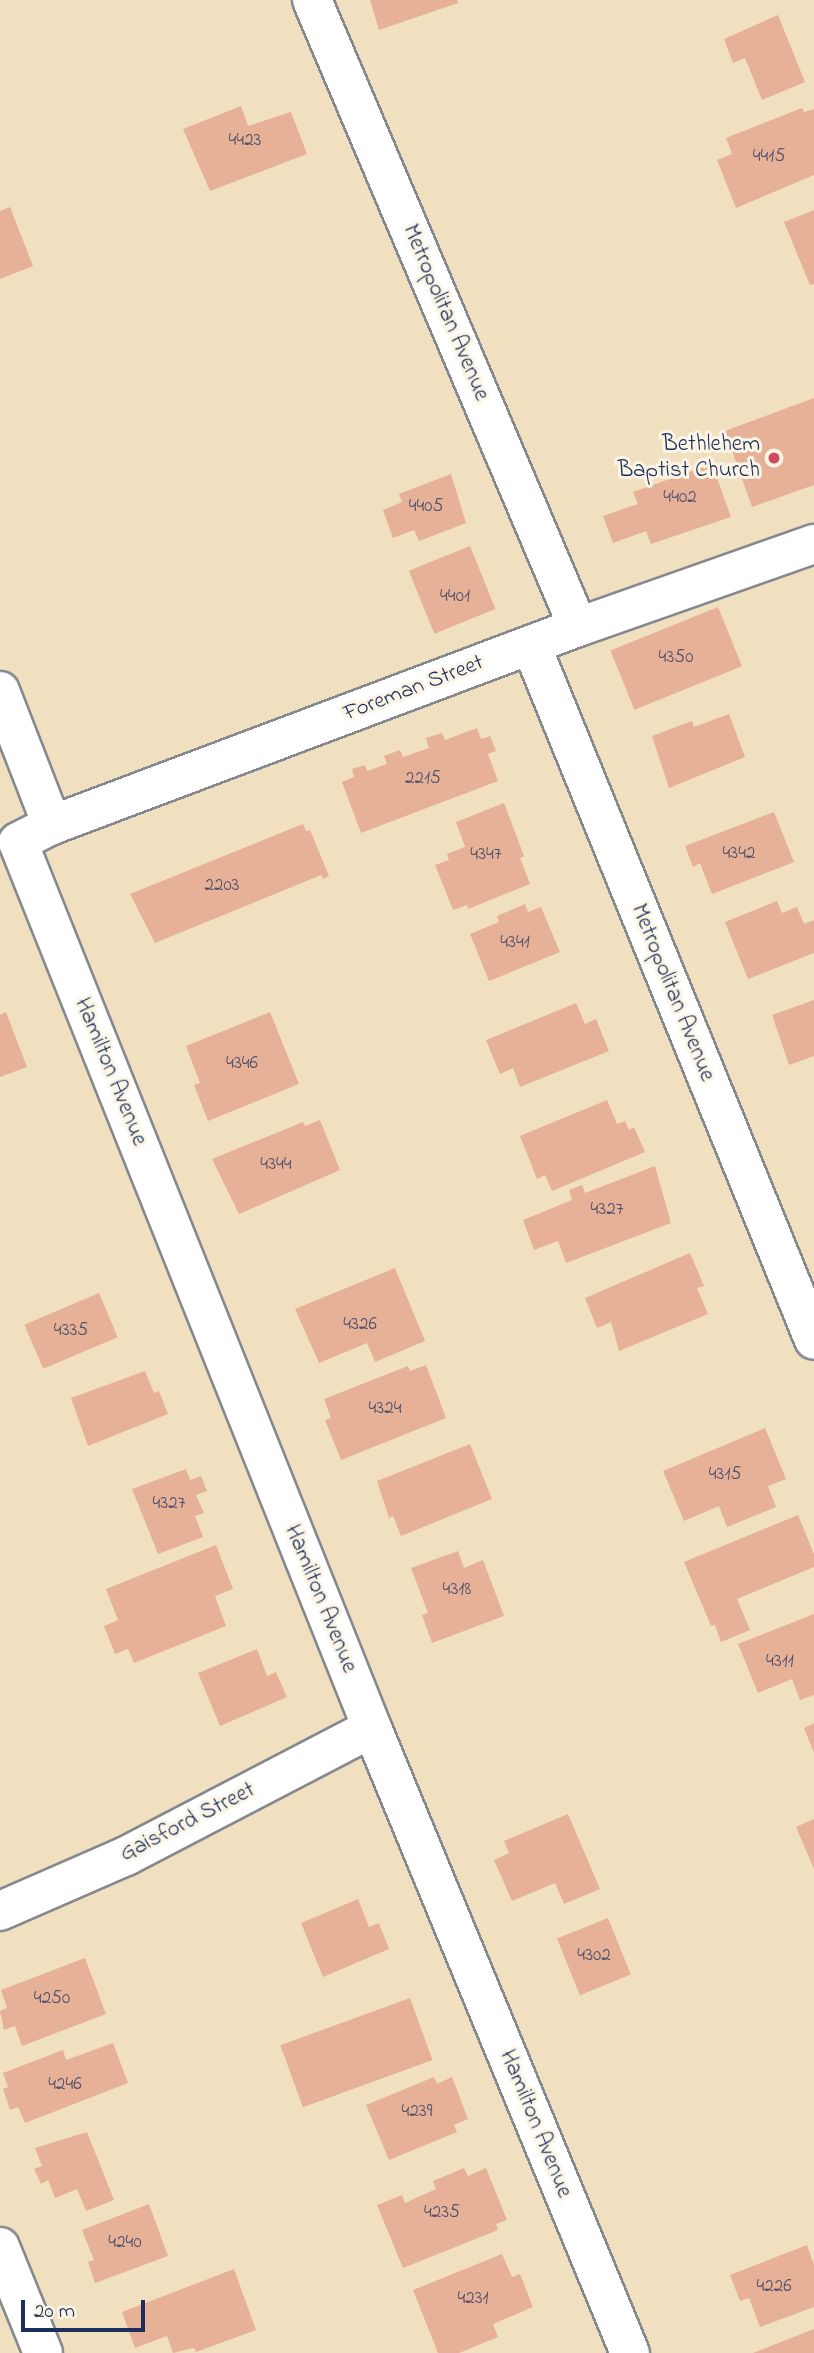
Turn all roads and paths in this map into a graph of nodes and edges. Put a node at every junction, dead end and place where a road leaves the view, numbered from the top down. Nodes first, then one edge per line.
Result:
1 (312, 0) edge
2 (814, 544) edge
3 (578, 626) junction
4 (531, 645) junction
5 (0, 691) edge
6 (52, 825) junction
7 (18, 842) joint
8 (814, 1340) edge
9 (372, 1728) junction
10 (0, 1911) edge
11 (0, 2247) edge
12 (43, 2353) edge
13 (630, 2353) edge

1 - 3 street, Metropolitan Avenue
2 - 3 street, Foreman Street
3 - 4 street, Foreman Street
4 - 6 street, Foreman Street
4 - 8 street, Metropolitan Avenue
5 - 6 street
6 - 7 street, Foreman Street
7 - 9 street, Hamilton Avenue
9 - 10 street, Gaisford Street
9 - 13 street, Hamilton Avenue
11 - 12 street

